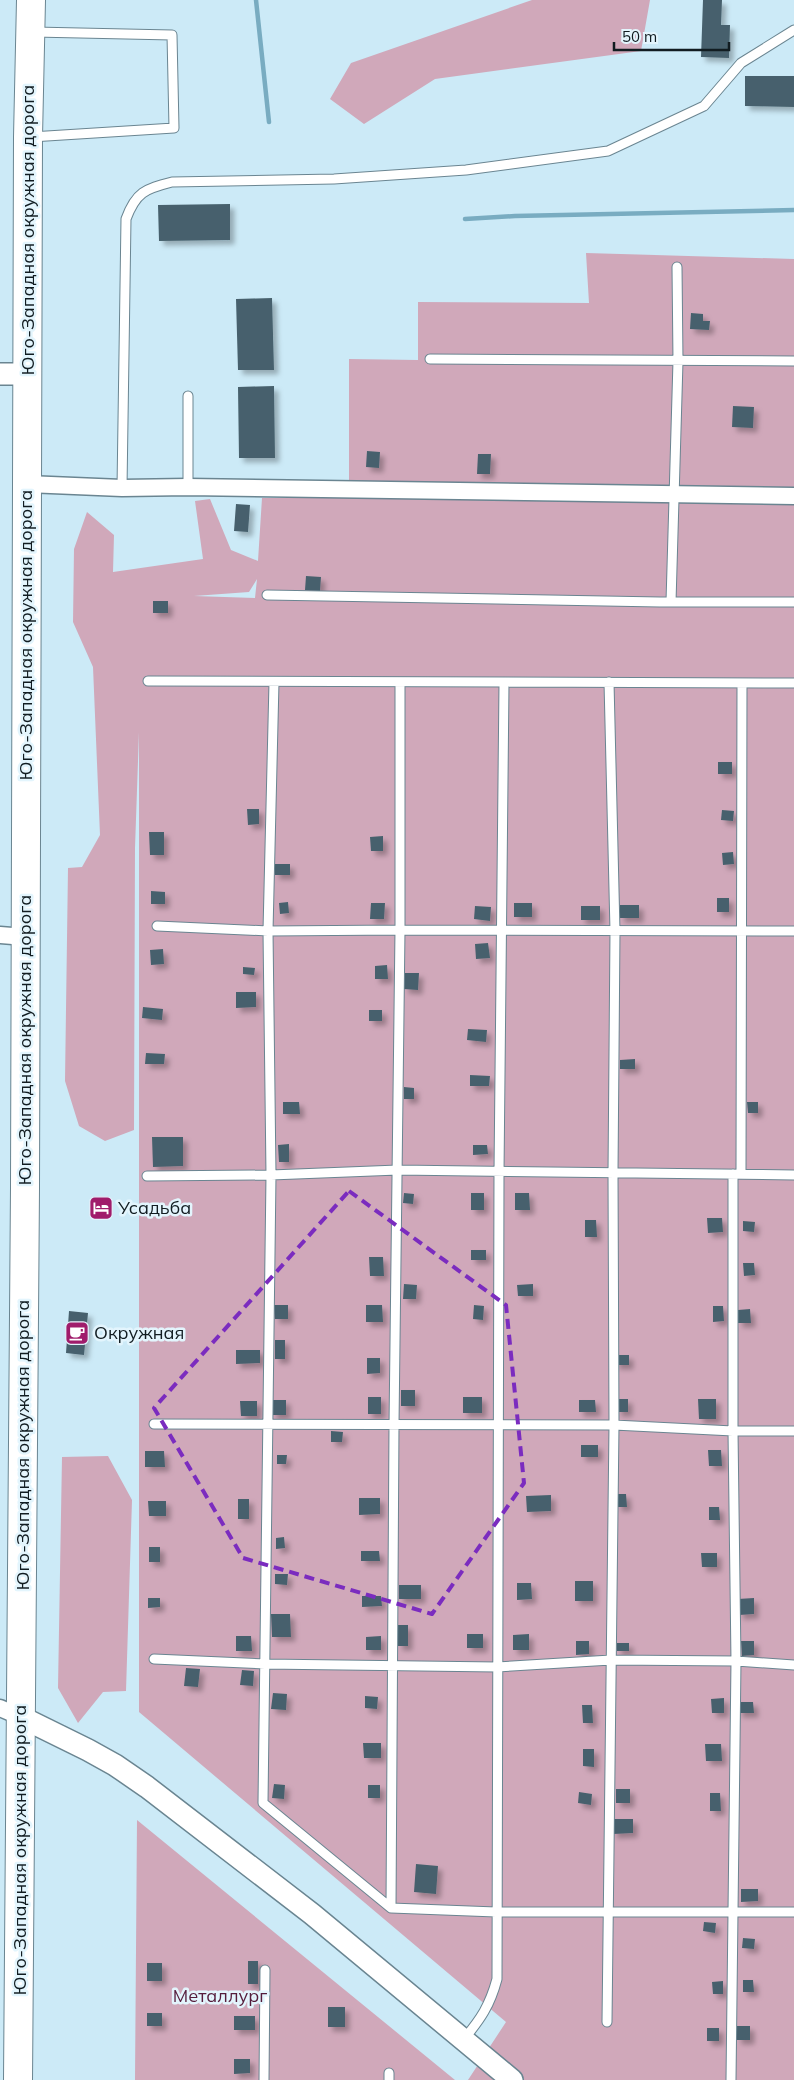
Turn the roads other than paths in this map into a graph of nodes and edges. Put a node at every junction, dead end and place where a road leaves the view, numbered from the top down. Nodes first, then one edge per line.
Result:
1 (31, 0) edge
2 (794, 30) edge
3 (30, 32) junction
4 (28, 138) junction
5 (677, 267) dead end
6 (430, 359) dead end
7 (678, 361) junction
8 (794, 361) edge
9 (0, 374) edge
10 (27, 374) junction
11 (188, 396) dead end
12 (27, 484) junction
13 (188, 487) junction
14 (122, 488) junction
15 (673, 494) junction
16 (794, 496) edge
17 (267, 595) dead end
18 (670, 602) junction
19 (794, 602) edge
20 (148, 681) dead end
21 (274, 682) junction
22 (400, 682) junction
23 (609, 682) junction
24 (742, 682) junction
25 (504, 683) junction
26 (794, 683) edge
27 (157, 926) dead end
28 (268, 930) junction
29 (400, 930) junction
30 (615, 931) junction
31 (742, 931) junction
32 (794, 931) edge
33 (501, 932) junction
34 (12, 936) edge
35 (398, 1170) junction
36 (499, 1172) junction
37 (613, 1173) junction
38 (737, 1174) junction
39 (271, 1175) junction
40 (794, 1175) edge
41 (147, 1176) dead end
42 (154, 1424) dead end
43 (269, 1424) junction
44 (394, 1425) junction
45 (614, 1425) junction
46 (498, 1426) junction
47 (733, 1431) junction
48 (794, 1432) edge
49 (154, 1659) dead end
50 (611, 1660) junction
51 (736, 1661) junction
52 (265, 1664) junction
53 (393, 1665) junction
54 (794, 1665) edge
55 (497, 1667) junction
56 (10, 1713) edge
57 (391, 1908) junction
58 (496, 1912) junction
59 (733, 1912) junction
60 (794, 1912) edge
61 (608, 1913) junction
62 (265, 1970) dead end
63 (607, 2022) dead end
64 (463, 2040) junction
65 (508, 2079) edge
66 (18, 2080) edge
67 (264, 2080) edge
68 (731, 2080) edge

1 - 3 highway, Юго-Западная окружная дорога
2 - 14 lane
3 - 4 highway, Юго-Западная окружная дорога
3 - 4 lane
4 - 10 highway, Юго-Западная окружная дорога
5 - 7 lane
6 - 7 lane
7 - 8 lane
7 - 15 lane
9 - 10 street
10 - 12 highway, Юго-Западная окружная дорога
11 - 13 lane
12 - 14 street
12 - 34 highway, Юго-Западная окружная дорога
13 - 14 street
13 - 15 street
15 - 16 street
15 - 18 lane
17 - 18 lane
18 - 19 lane
20 - 21 lane
21 - 22 lane
21 - 28 lane
22 - 25 lane
22 - 29 lane
23 - 24 lane
23 - 25 lane
23 - 30 lane
24 - 26 lane
24 - 31 lane
25 - 33 lane
27 - 28 lane
28 - 29 lane
28 - 39 lane
29 - 33 lane
29 - 35 lane
30 - 31 lane
30 - 33 lane
30 - 37 lane
31 - 32 lane
31 - 38 lane
33 - 36 lane
34 - 56 highway, Юго-Западная окружная дорога
35 - 36 lane
35 - 39 lane
35 - 44 lane
36 - 37 lane
36 - 46 lane
37 - 38 lane
37 - 45 lane
38 - 40 lane
38 - 47 lane
39 - 41 lane
39 - 43 lane
42 - 43 lane
43 - 44 lane
43 - 52 lane
44 - 46 lane
44 - 53 lane
45 - 46 lane
45 - 47 lane
45 - 50 lane
46 - 55 lane
47 - 48 lane
47 - 51 lane
49 - 52 lane
50 - 51 lane
50 - 55 lane
50 - 61 lane
51 - 54 lane
51 - 59 lane
52 - 53 lane
52 - 57 lane
53 - 55 lane
53 - 57 lane
55 - 58 lane
56 - 64 street
56 - 66 highway, Юго-Западная окружная дорога
57 - 58 lane
58 - 61 lane
58 - 64 lane
59 - 60 lane
59 - 61 lane
59 - 68 lane
61 - 63 lane
62 - 67 lane
64 - 65 street

